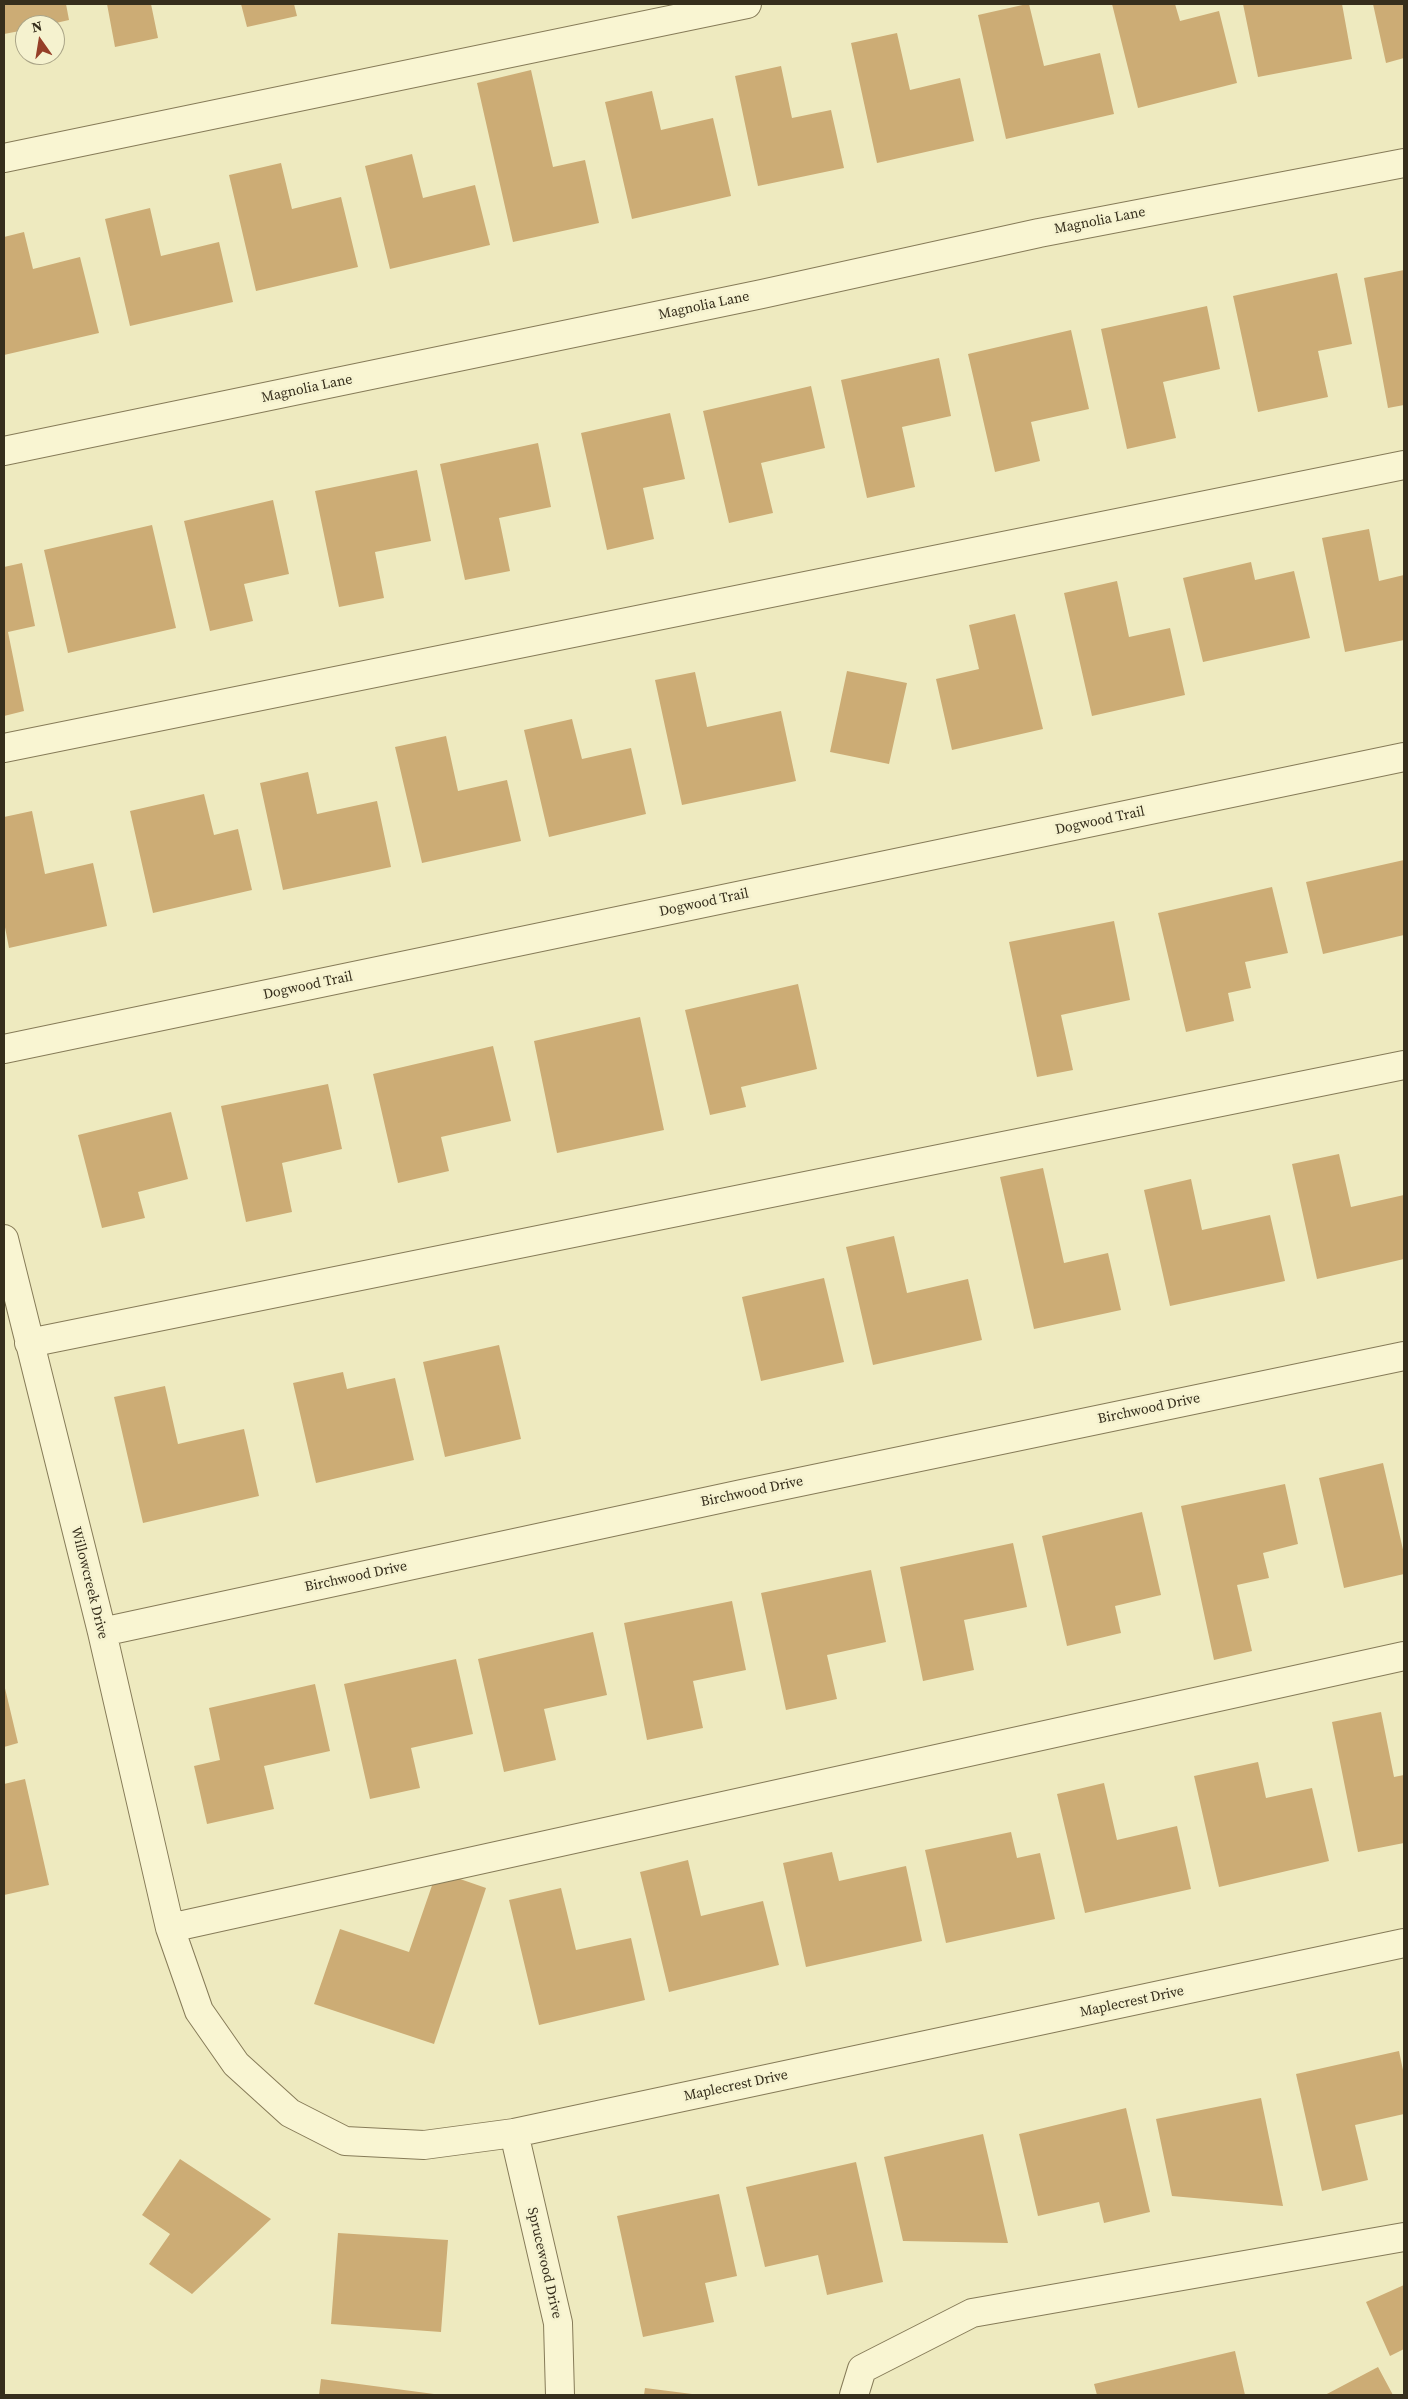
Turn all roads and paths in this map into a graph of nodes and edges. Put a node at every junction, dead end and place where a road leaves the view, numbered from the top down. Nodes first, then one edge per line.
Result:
1 (747, 4) edge
2 (4, 158) edge
3 (1404, 163) edge
4 (4, 451) edge
5 (1404, 464) edge
6 (4, 748) edge
7 (1404, 758) edge
8 (4, 1049) edge
9 (1404, 1065) edge
10 (4, 1239) edge
11 (30, 1343) junction
12 (1404, 1356) edge
13 (102, 1632) junction
14 (1404, 1656) edge
15 (170, 1928) junction
16 (1404, 1943) edge
17 (514, 2134) junction
18 (1404, 2237) edge
19 (560, 2395) edge
20 (854, 2395) edge

1 - 2 street
3 - 4 street, Magnolia Lane
5 - 6 street
7 - 8 street, Dogwood Trail
9 - 11 street
10 - 11 street, Willowcreek Drive
11 - 13 street, Willowcreek Drive
12 - 13 street, Birchwood Drive
13 - 15 street, Willowcreek Drive
14 - 15 street
15 - 17 street, Maplecrest Drive
16 - 17 street, Maplecrest Drive
17 - 19 street, Sprucewood Drive
18 - 20 street

